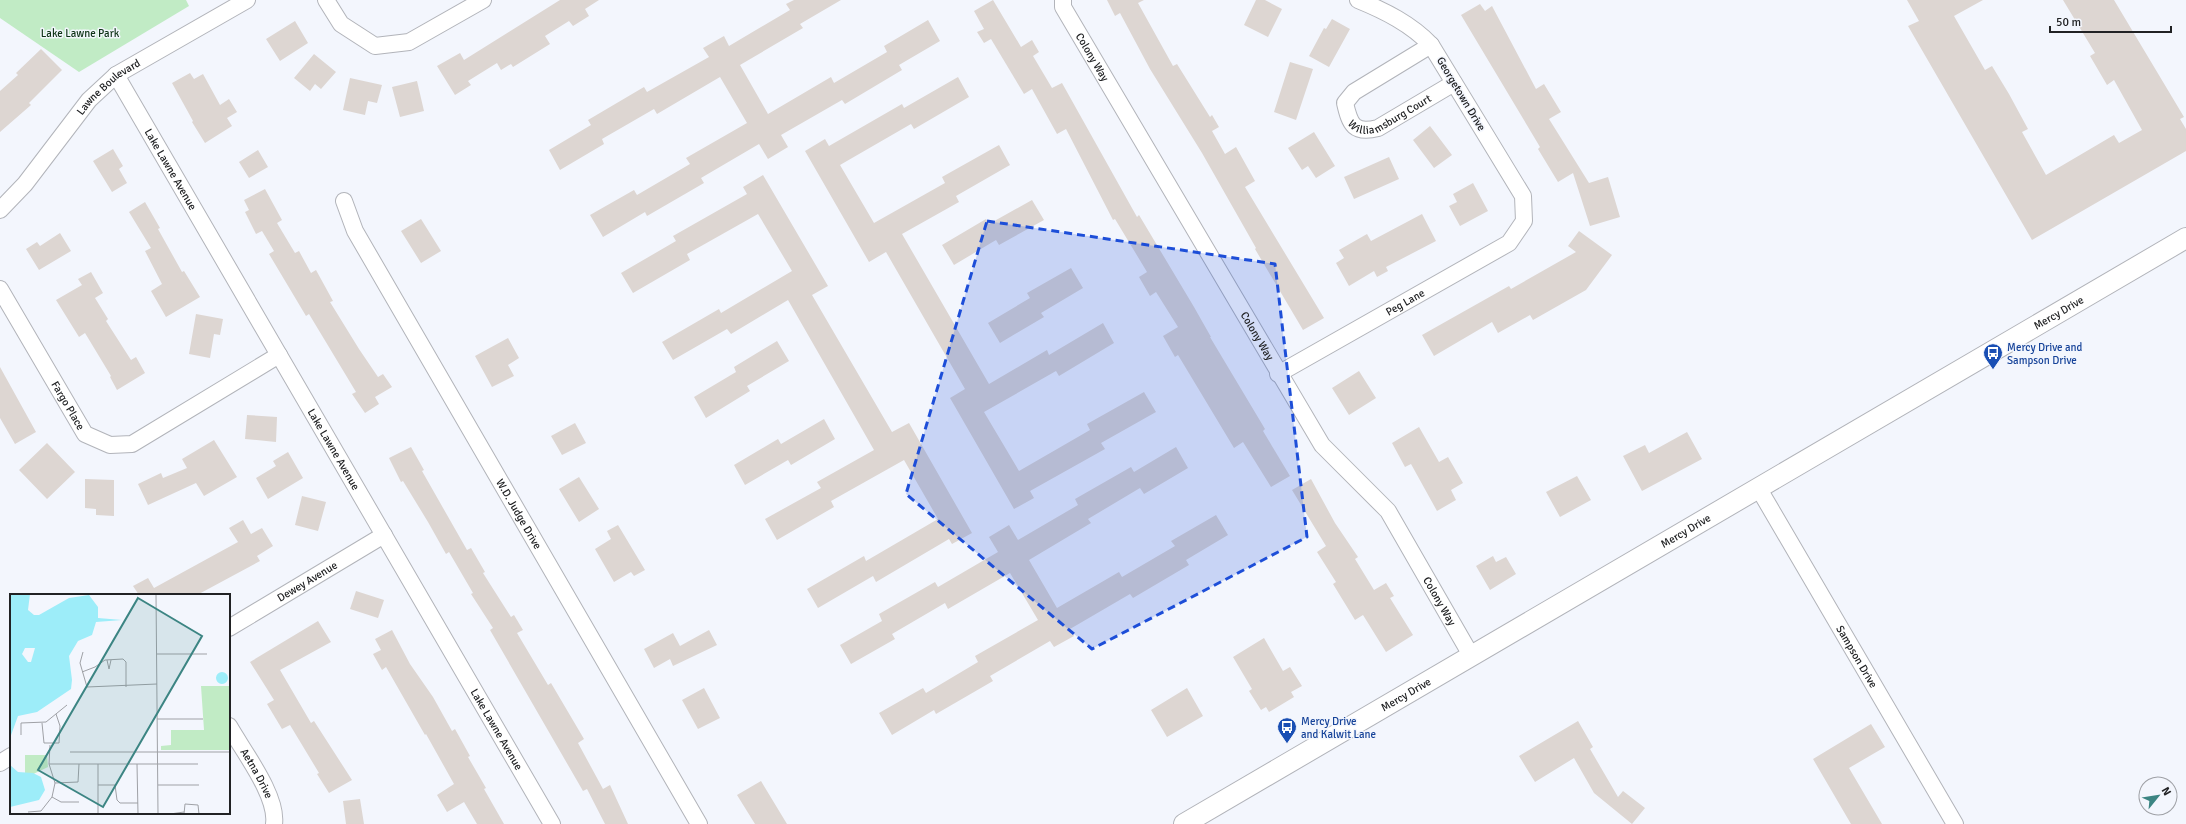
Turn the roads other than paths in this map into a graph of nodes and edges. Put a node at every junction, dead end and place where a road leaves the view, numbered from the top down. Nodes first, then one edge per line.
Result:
1 (247, 0) edge
2 (326, 0) edge
3 (483, 0) edge
4 (1063, 0) edge
5 (1358, 0) edge
6 (1431, 46) junction
7 (116, 75) junction
8 (1454, 82) junction
9 (344, 200) dead end
10 (0, 210) edge
11 (1524, 221) joint
12 (2186, 238) edge
13 (0, 289) edge
14 (280, 355) junction
15 (1278, 374) junction
16 (1759, 489) junction
17 (384, 535) junction
18 (230, 627) edge
19 (1472, 657) junction
20 (230, 728) edge
21 (10, 757) edge
22 (0, 762) edge
23 (274, 824) edge
24 (552, 824) edge
25 (699, 824) edge
26 (1184, 824) edge
27 (1955, 824) edge

1 - 7 street, Lawne Boulevard
2 - 3 street
4 - 15 street, Colony Way
5 - 6 street, Georgetown Drive
6 - 8 street, Georgetown Drive
6 - 8 street, Williamsburg Court
7 - 10 street, Lawne Boulevard
7 - 14 street, Lake Lawne Avenue
8 - 11 street, Georgetown Drive
9 - 25 street, W.D. Judge Drive
11 - 15 street, Peg Lane
12 - 16 street, Mercy Drive
13 - 14 street, Fargo Place
14 - 17 street, Lake Lawne Avenue
15 - 19 street, Colony Way
16 - 19 street, Mercy Drive
16 - 27 street, Sampson Drive
17 - 18 street, Dewey Avenue
17 - 24 street, Lake Lawne Avenue
19 - 26 street, Mercy Drive
20 - 23 street, Aetna Drive
21 - 22 street

